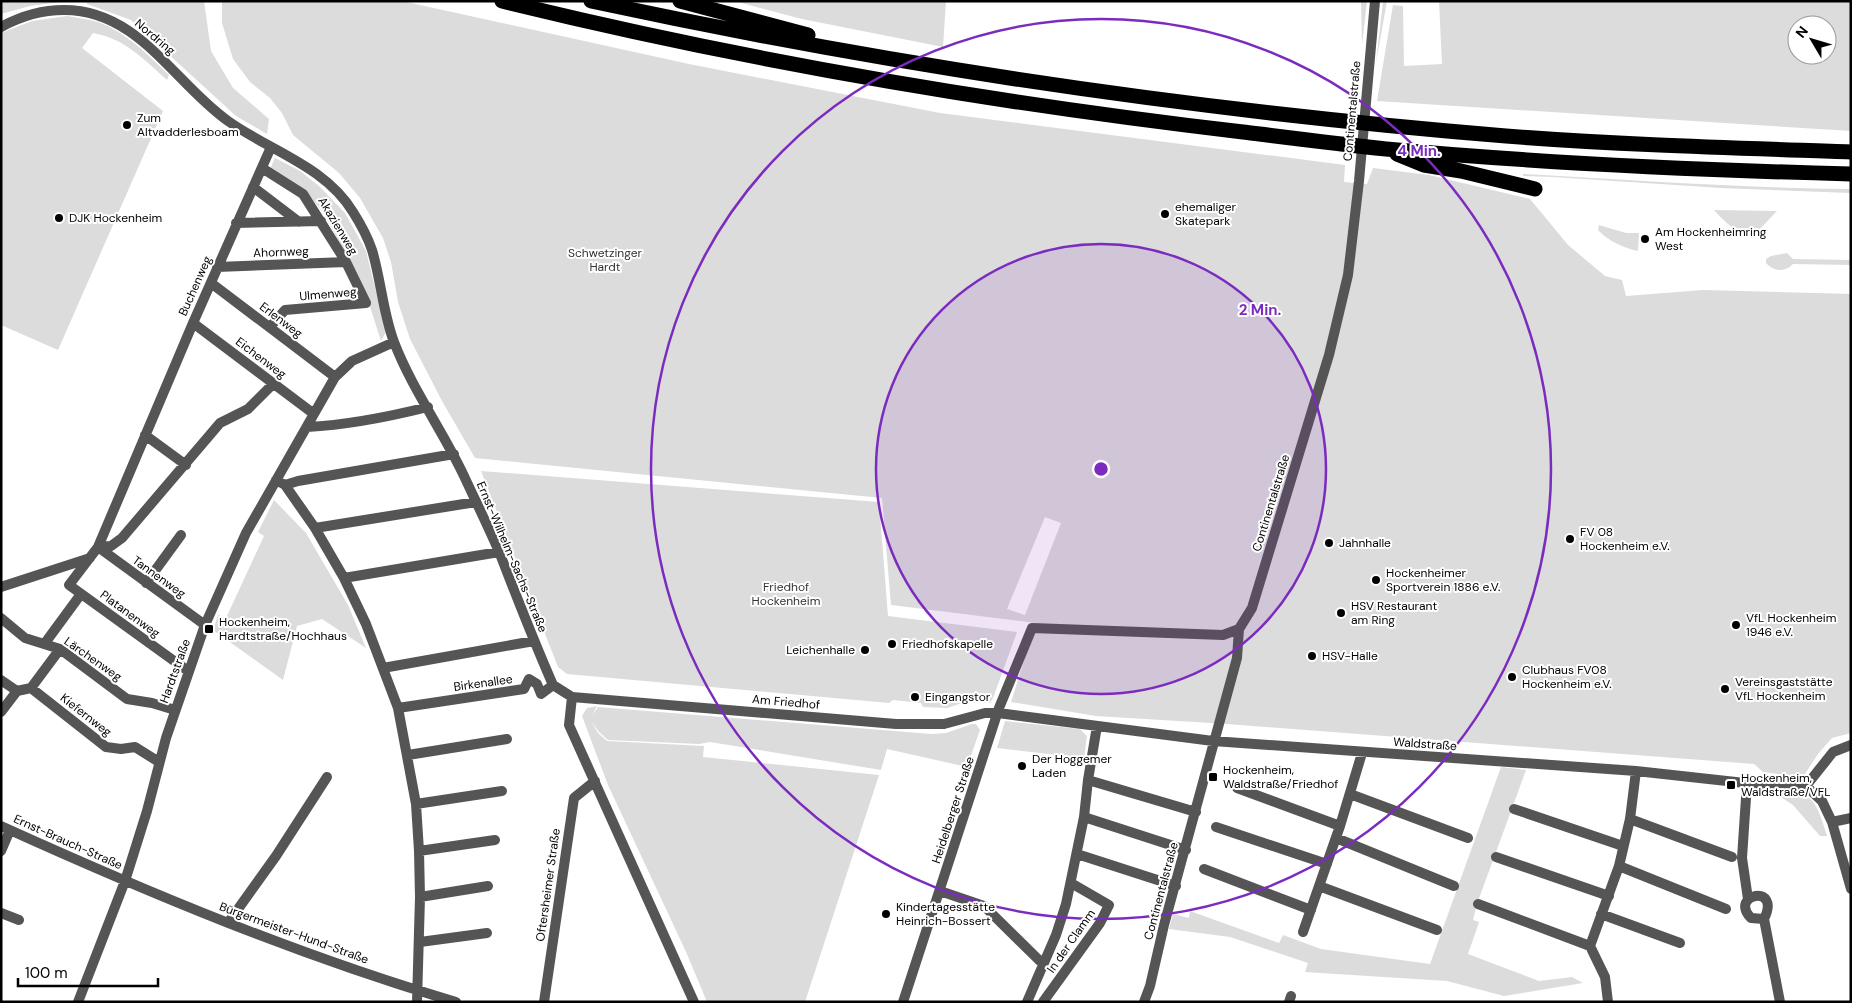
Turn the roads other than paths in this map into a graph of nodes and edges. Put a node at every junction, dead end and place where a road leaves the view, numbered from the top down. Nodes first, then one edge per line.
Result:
1 (502, 1) edge
2 (591, 1) edge
3 (680, 1) edge
4 (1375, 1) edge
5 (1, 27) edge
6 (849, 51) junction
7 (271, 147) junction
8 (1384, 148) junction
9 (1851, 152) edge
10 (262, 168) junction
11 (1851, 174) edge
12 (253, 186) junction
13 (1535, 190) dead end
14 (321, 221) junction
15 (299, 222) junction
16 (236, 223) junction
17 (346, 262) junction
18 (217, 267) junction
19 (211, 283) junction
20 (366, 303) joint
21 (193, 323) junction
22 (270, 327) junction
23 (394, 342) junction
24 (335, 378) junction
25 (274, 382) junction
26 (428, 407) junction
27 (314, 414) junction
28 (307, 427) junction
29 (145, 435) junction
30 (454, 454) junction
31 (186, 465) junction
32 (280, 483) junction
33 (476, 502) junction
34 (315, 528) junction
35 (181, 535) dead end
36 (98, 547) junction
37 (499, 552) junction
38 (90, 558) junction
39 (344, 578) junction
40 (146, 583) junction
41 (1, 586) edge
42 (81, 594) junction
43 (1, 618) edge
44 (206, 625) junction
45 (1239, 629) junction
46 (534, 641) junction
47 (45, 643) junction
48 (60, 649) junction
49 (383, 668) junction
50 (188, 671) junction
51 (1, 680) edge
52 (553, 685) junction
53 (32, 688) junction
54 (16, 691) junction
55 (572, 696) junction
56 (398, 708) junction
57 (175, 710) junction
58 (1, 712) edge
59 (998, 713) junction
60 (1097, 726) junction
61 (507, 739) dead end
62 (1213, 741) junction
63 (1851, 745) edge
64 (1362, 753) junction
65 (408, 755) junction
66 (159, 762) junction
67 (1636, 772) junction
68 (328, 777) dead end
69 (595, 780) junction
70 (1088, 780) junction
71 (1747, 783) junction
72 (1806, 786) junction
73 (1237, 788) dead end
74 (502, 791) dead end
75 (1350, 794) junction
76 (416, 804) junction
77 (1514, 809) dead end
78 (1196, 812) junction
79 (1084, 817) junction
80 (1851, 818) edge
81 (1630, 820) junction
82 (1832, 822) junction
83 (1216, 826) dead end
84 (1340, 826) junction
85 (6, 828) edge
86 (1336, 838) junction
87 (1468, 838) dead end
88 (495, 840) dead end
89 (1623, 846) junction
90 (1186, 850) junction
91 (1, 851) edge
92 (419, 851) junction
93 (1077, 854) junction
94 (1496, 857) dead end
95 (1732, 857) dead end
96 (1327, 864) junction
97 (1619, 866) junction
98 (1204, 869) dead end
99 (125, 881) junction
100 (1070, 883) junction
101 (488, 886) dead end
102 (1176, 886) junction
103 (1319, 886) junction
104 (1454, 886) dead end
105 (1851, 889) edge
106 (940, 891) junction
107 (1609, 896) junction
108 (420, 897) junction
109 (1748, 899) junction
110 (1478, 904) dead end
111 (1726, 909) dead end
112 (1311, 910) junction
113 (1, 913) edge
114 (1602, 914) junction
115 (1764, 918) junction
116 (19, 920) dead end
117 (228, 923) junction
118 (1437, 930) dead end
119 (1303, 932) dead end
120 (487, 933) dead end
121 (420, 942) junction
122 (1680, 944) dead end
123 (1590, 946) junction
124 (1044, 964) junction
125 (418, 990) junction
126 (81, 1001) edge
127 (417, 1002) edge
128 (456, 1002) edge
129 (544, 1002) edge
130 (694, 1002) edge
131 (903, 1002) edge
132 (1028, 1002) edge
133 (1043, 1002) edge
134 (1144, 1002) edge
135 (1608, 1002) edge
136 (1780, 1002) edge

1 - 8 highway
2 - 6 highway
3 - 6 highway
4 - 45 street, Continentalstraße
5 - 7 street, Nordring
6 - 9 highway
7 - 10 street, Buchenweg
7 - 23 street, Ernst-Wilhelm-Sachs-Straße
8 - 11 highway
8 - 13 highway
10 - 12 street, Buchenweg
10 - 14 street, Akazienweg
12 - 15 street
12 - 16 street, Buchenweg
14 - 15 street
14 - 17 street, Akazienweg
15 - 16 street
16 - 18 street, Buchenweg
17 - 18 street, Ahornweg
17 - 20 street, Akazienweg
18 - 19 street, Buchenweg
19 - 21 street, Buchenweg
19 - 22 street, Erlenweg
20 - 22 street, Ulmenweg
21 - 25 street, Eichenweg
21 - 29 street, Buchenweg
22 - 24 street, Erlenweg
23 - 24 street
23 - 26 street, Ernst-Wilhelm-Sachs-Straße
24 - 27 street
25 - 27 street, Eichenweg
25 - 31 street
26 - 28 street
26 - 30 street, Ernst-Wilhelm-Sachs-Straße
27 - 28 street
28 - 32 street
29 - 31 street
29 - 36 street, Buchenweg
30 - 32 street
30 - 33 street, Ernst-Wilhelm-Sachs-Straße
31 - 36 street
32 - 34 street
32 - 44 street, Hardtstraße
33 - 34 street
33 - 37 street, Ernst-Wilhelm-Sachs-Straße
34 - 39 street
35 - 40 street
36 - 38 street, Buchenweg
36 - 40 street, Tannenweg
37 - 39 street
37 - 46 street, Ernst-Wilhelm-Sachs-Straße
38 - 41 street
38 - 42 street, Buchenweg
39 - 49 street
40 - 44 street, Tannenweg
42 - 47 street
42 - 50 street, Platanenweg
43 - 47 street, Lärchenweg
44 - 50 street, Hardtstraße
45 - 59 street, Heidelberger Straße
45 - 62 street, Continentalstraße
46 - 49 street
46 - 52 street, Ernst-Wilhelm-Sachs-Straße
47 - 48 street, Lärchenweg
48 - 53 street
48 - 57 street, Lärchenweg
49 - 56 street
50 - 57 street, Hardtstraße
51 - 54 street
52 - 55 street
52 - 56 street, Birkenallee
53 - 54 street
53 - 66 street, Kiefernweg
54 - 58 street
55 - 59 street, Am Friedhof
55 - 69 street
56 - 65 street
57 - 66 street, Hardtstraße
59 - 60 street, Waldstraße
59 - 106 street, Heidelberger Straße
60 - 62 street, Waldstraße
60 - 70 street, In der Clamm
61 - 65 street
62 - 64 street, Waldstraße
62 - 78 street, Continentalstraße
63 - 72 street
64 - 67 street, Waldstraße
64 - 75 street
65 - 76 street
66 - 99 street, Hardtstraße
67 - 71 street, Waldstraße
67 - 81 street
68 - 117 street
69 - 129 street, Oftersheimer Straße
69 - 130 street
70 - 78 street
70 - 79 street, In der Clamm
71 - 72 street, Waldstraße
71 - 109 street
72 - 82 street
73 - 84 street
74 - 76 street
75 - 84 street
75 - 87 street
76 - 92 street
77 - 89 street
78 - 90 street, Continentalstraße
79 - 90 street
79 - 93 street, In der Clamm
80 - 82 street
81 - 89 street
81 - 95 street
82 - 105 street
83 - 96 street
84 - 86 street
85 - 91 street
85 - 99 street, Ernst-Brauch-Straße
86 - 96 street
86 - 104 street
88 - 92 street
89 - 97 street
90 - 102 street, Continentalstraße
92 - 108 street
93 - 100 street, In der Clamm
93 - 102 street
94 - 107 street
96 - 103 street
97 - 107 street
97 - 111 street
98 - 112 street
99 - 117 street, Bürgermeister-Hund-Straße
99 - 126 street, Hardtstraße
100 - 124 street, In der Clamm
100 - 133 street, In der Clamm
101 - 108 street
102 - 134 street, Continentalstraße
103 - 112 street
103 - 118 street
106 - 124 street, In der Clamm
106 - 131 street, Heidelberger Straße
107 - 114 street
108 - 121 street
109 - 115 street
109 - 115 street
110 - 123 street
112 - 119 street
113 - 116 street
114 - 122 street
114 - 123 street
115 - 136 street
117 - 125 street, Bürgermeister-Hund-Straße
120 - 121 street
121 - 125 street
123 - 135 street
124 - 132 street, In der Clamm
125 - 127 street
125 - 128 street, Bürgermeister-Hund-Straße

